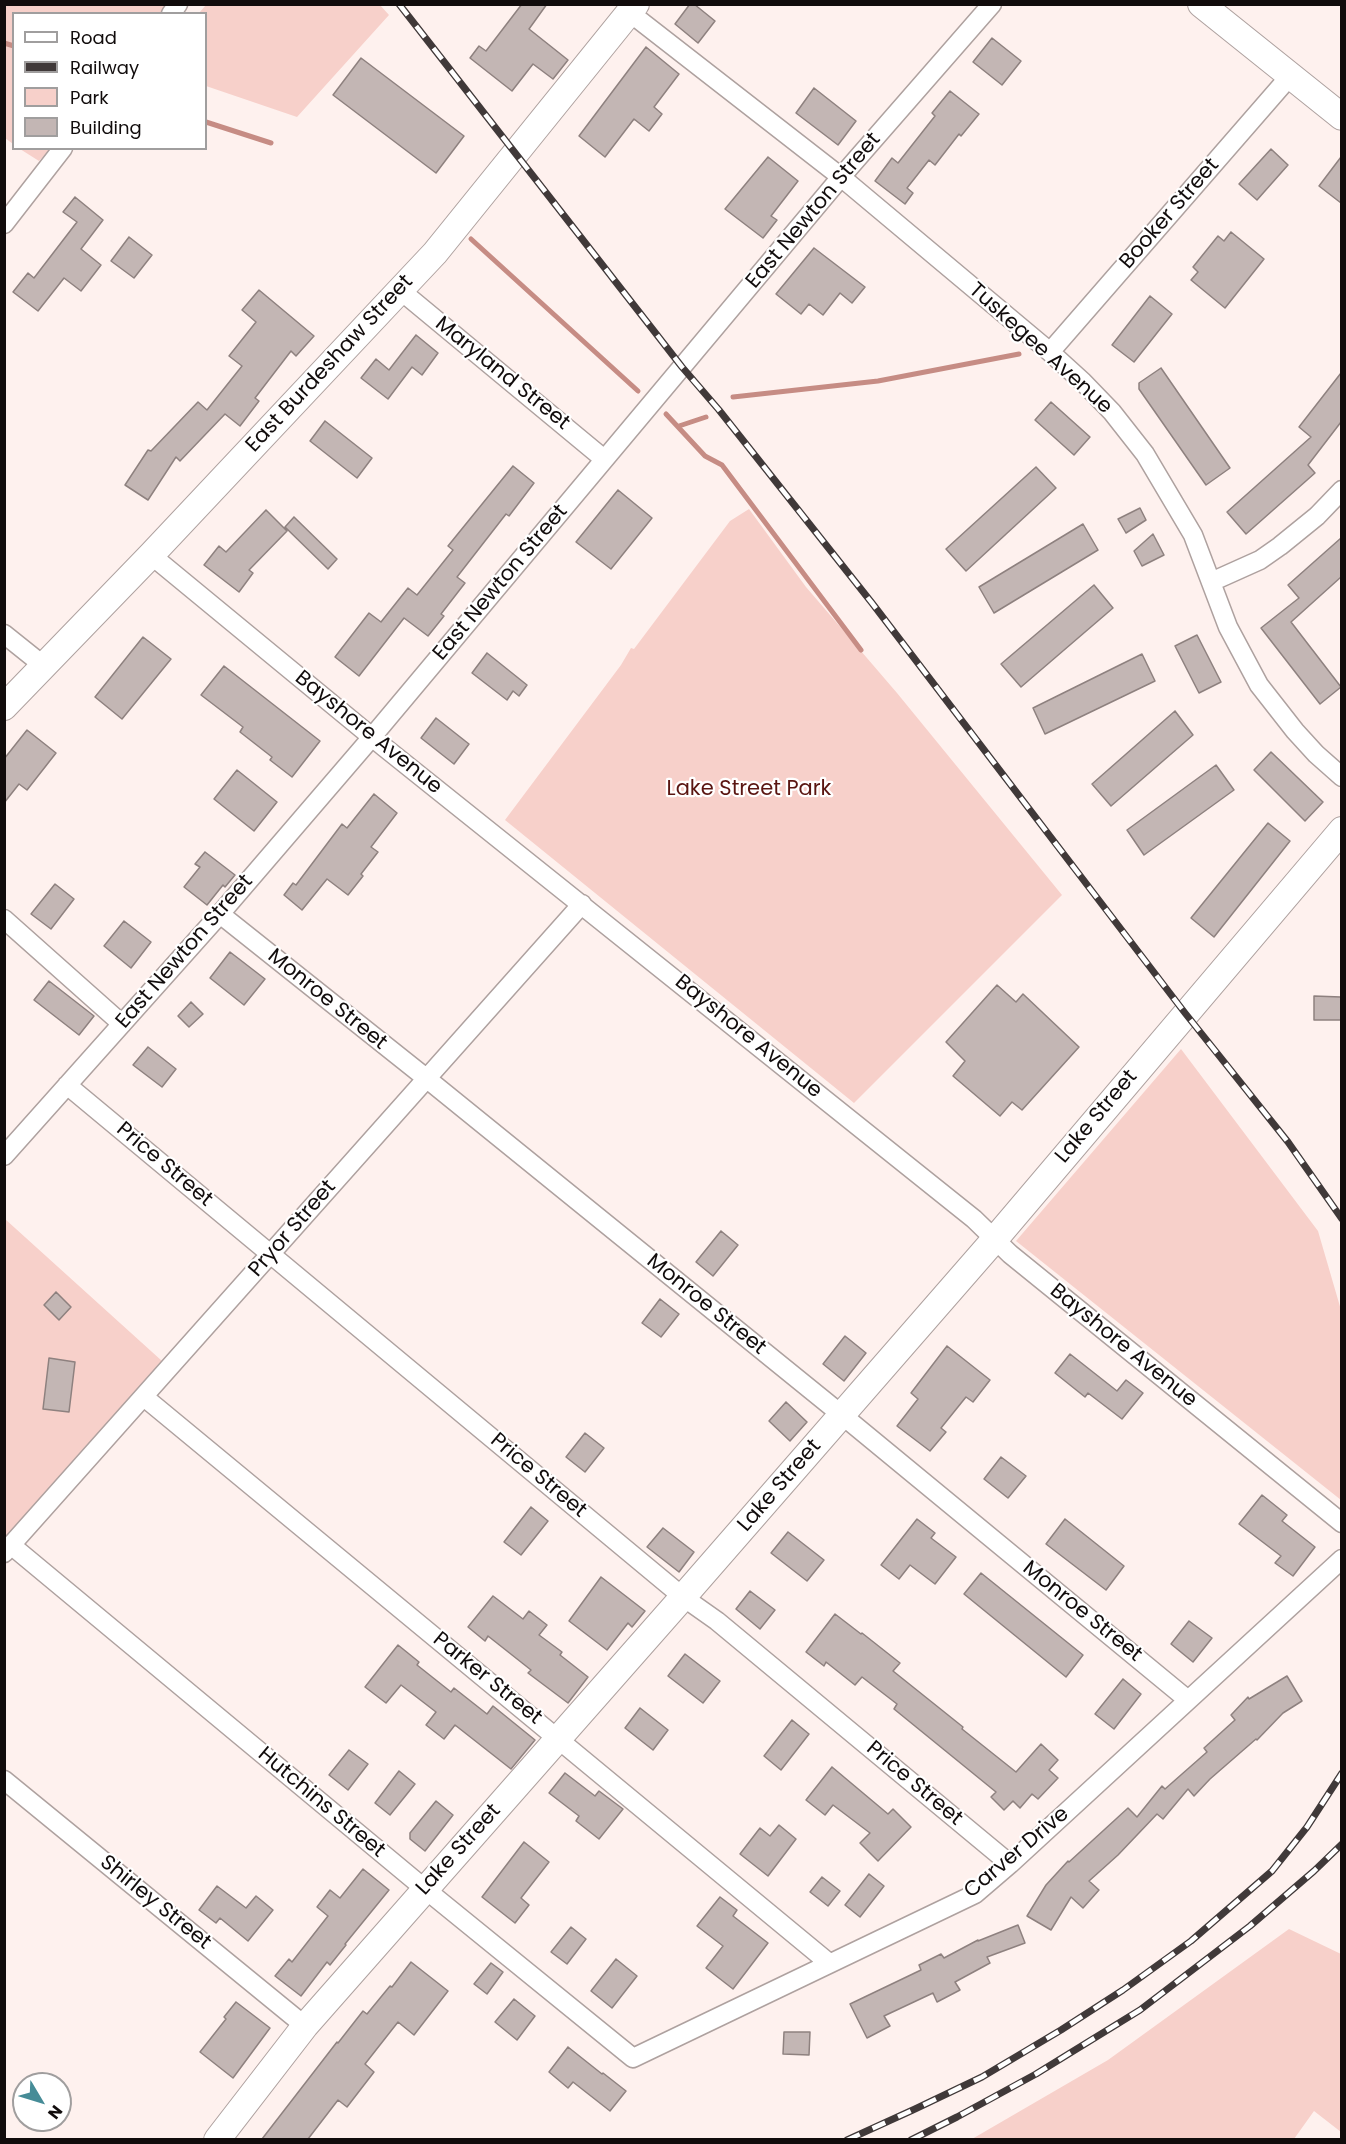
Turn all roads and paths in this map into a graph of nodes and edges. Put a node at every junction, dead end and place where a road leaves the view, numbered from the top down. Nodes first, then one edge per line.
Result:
1 (992, 4) edge
2 (1201, 4) edge
3 (632, 8) edge
4 (1290, 76) junction
5 (1341, 117) edge
6 (61, 150) edge
7 (841, 177) junction
8 (4, 224) edge
9 (400, 290) junction
10 (1050, 352) junction
11 (604, 459) junction
12 (1341, 490) edge
13 (151, 555) junction
14 (1211, 582) junction
15 (4, 634) edge
16 (44, 666) junction
17 (4, 707) edge
18 (372, 737) junction
19 (1341, 777) edge
20 (1341, 830) edge
21 (582, 904) junction
22 (220, 914) junction
23 (4, 919) edge
24 (122, 1024) junction
25 (426, 1078) junction
26 (67, 1085) junction
27 (4, 1155) edge
28 (995, 1239) junction
29 (271, 1254) junction
30 (144, 1397) junction
31 (842, 1415) junction
32 (1341, 1523) edge
33 (8, 1549) edge
34 (1341, 1559) edge
35 (683, 1597) junction
36 (1188, 1700) junction
37 (559, 1738) junction
38 (4, 1780) edge
39 (1010, 1864) junction
40 (425, 1889) junction
41 (829, 1963) junction
42 (305, 2026) junction
43 (633, 2058) joint
44 (217, 2139) edge

1 - 7 street, East Newton Street
2 - 4 street
3 - 7 street, Tuskegee Avenue
3 - 9 street, East Burdeshaw Street
4 - 5 street
4 - 10 street, Booker Street
6 - 8 street
7 - 10 street, Tuskegee Avenue
7 - 11 street, East Newton Street
9 - 11 street, Maryland Street
9 - 13 street, East Burdeshaw Street
10 - 14 street, Tuskegee Avenue
11 - 18 street, East Newton Street
12 - 14 street
13 - 16 street, East Burdeshaw Street
13 - 18 street, Bayshore Avenue
14 - 19 street, Tuskegee Avenue
15 - 16 street
16 - 17 street, East Burdeshaw Street
18 - 21 street, Bayshore Avenue
18 - 22 street, East Newton Street
20 - 28 street, Lake Street
21 - 25 street, Pryor Street
21 - 28 street, Bayshore Avenue
22 - 24 street, East Newton Street
22 - 25 street, Monroe Street
23 - 24 street
24 - 26 street, East Newton Street
25 - 29 street, Pryor Street
25 - 31 street, Monroe Street
26 - 27 street, East Newton Street
26 - 29 street, Price Street
28 - 31 street, Lake Street
28 - 32 street, Bayshore Avenue
29 - 30 street, Pryor Street
29 - 35 street, Price Street
30 - 33 street, Pryor Street
30 - 37 street, Parker Street
31 - 35 street, Lake Street
31 - 36 street, Monroe Street
33 - 40 street, Hutchins Street
34 - 36 street, Carver Drive
35 - 37 street, Lake Street
35 - 39 street, Price Street
36 - 39 street, Carver Drive
37 - 40 street, Lake Street
37 - 41 street, Parker Street
38 - 42 street, Shirley Street
39 - 41 street, Carver Drive
40 - 42 street, Lake Street
40 - 43 street, Hutchins Street
41 - 43 street, Carver Drive
42 - 44 street, Lake Street

